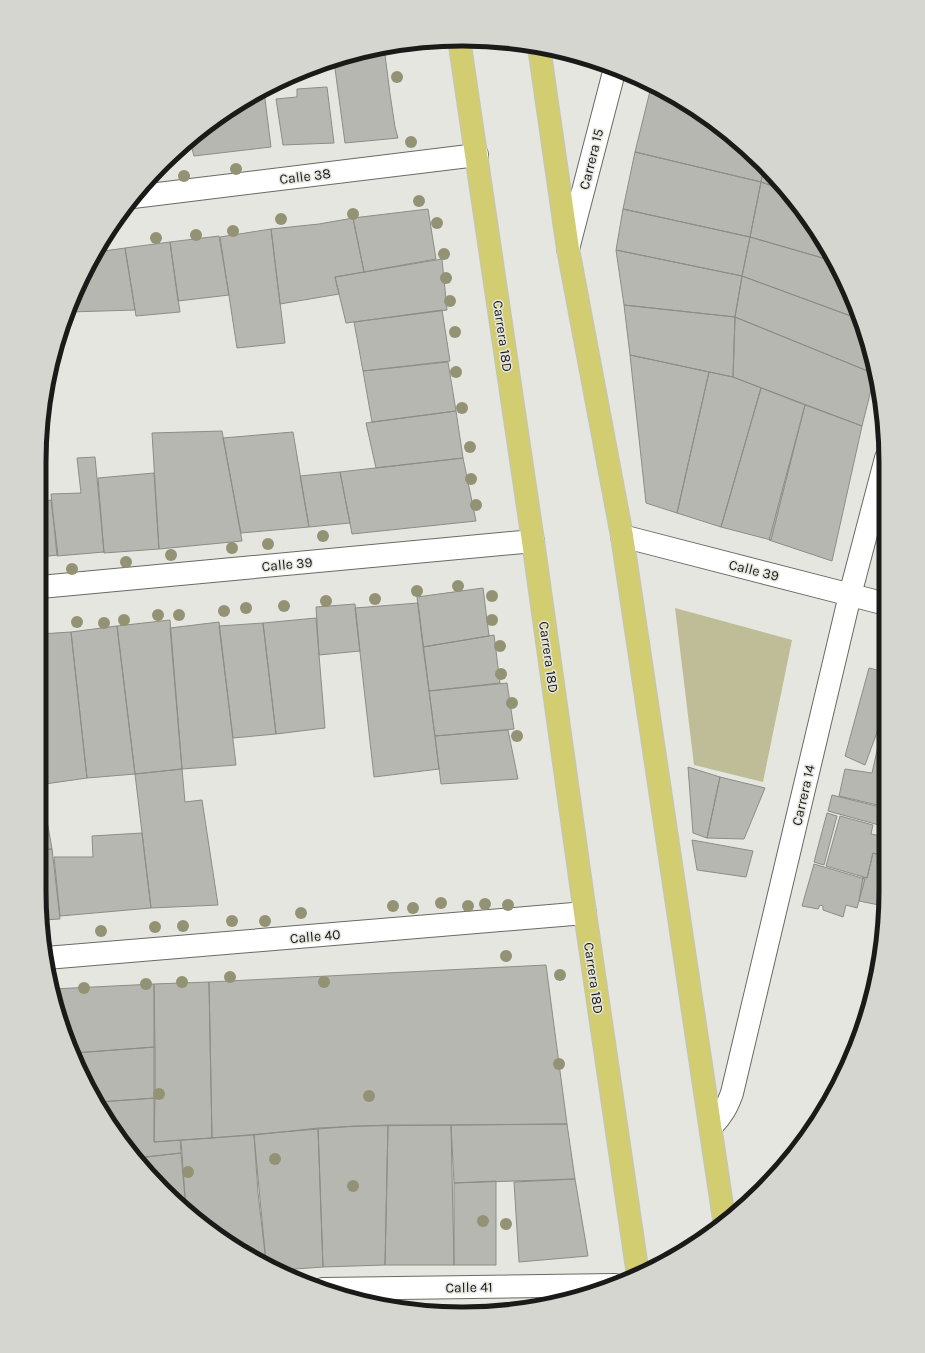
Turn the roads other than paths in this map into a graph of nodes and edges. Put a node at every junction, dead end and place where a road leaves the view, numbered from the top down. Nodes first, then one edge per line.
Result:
1 (460, 46) edge
2 (540, 53) edge
3 (612, 74) edge
4 (477, 155) junction
5 (143, 196) edge
6 (568, 249) junction
7 (879, 484) edge
8 (622, 536) junction
9 (533, 541) junction
10 (46, 586) edge
11 (850, 594) junction
12 (879, 602) edge
13 (585, 914) junction
14 (52, 958) edge
15 (711, 1127) junction
16 (723, 1215) edge
17 (637, 1268) edge
18 (595, 1285) edge
19 (341, 1289) edge

1 - 4 main road, Carrera 18D
2 - 6 main road
3 - 6 street, Carrera 15
4 - 5 street, Calle 38
4 - 9 main road, Carrera 18D
6 - 8 main road
7 - 11 street, Carrera 14
8 - 11 street, Calle 39
8 - 15 main road
9 - 10 street, Calle 39
9 - 13 main road, Carrera 18D
11 - 12 street, Calle 39
11 - 15 street, Carrera 14
13 - 14 street, Calle 40
13 - 17 main road, Carrera 18D
15 - 16 main road
18 - 19 street, Calle 41

